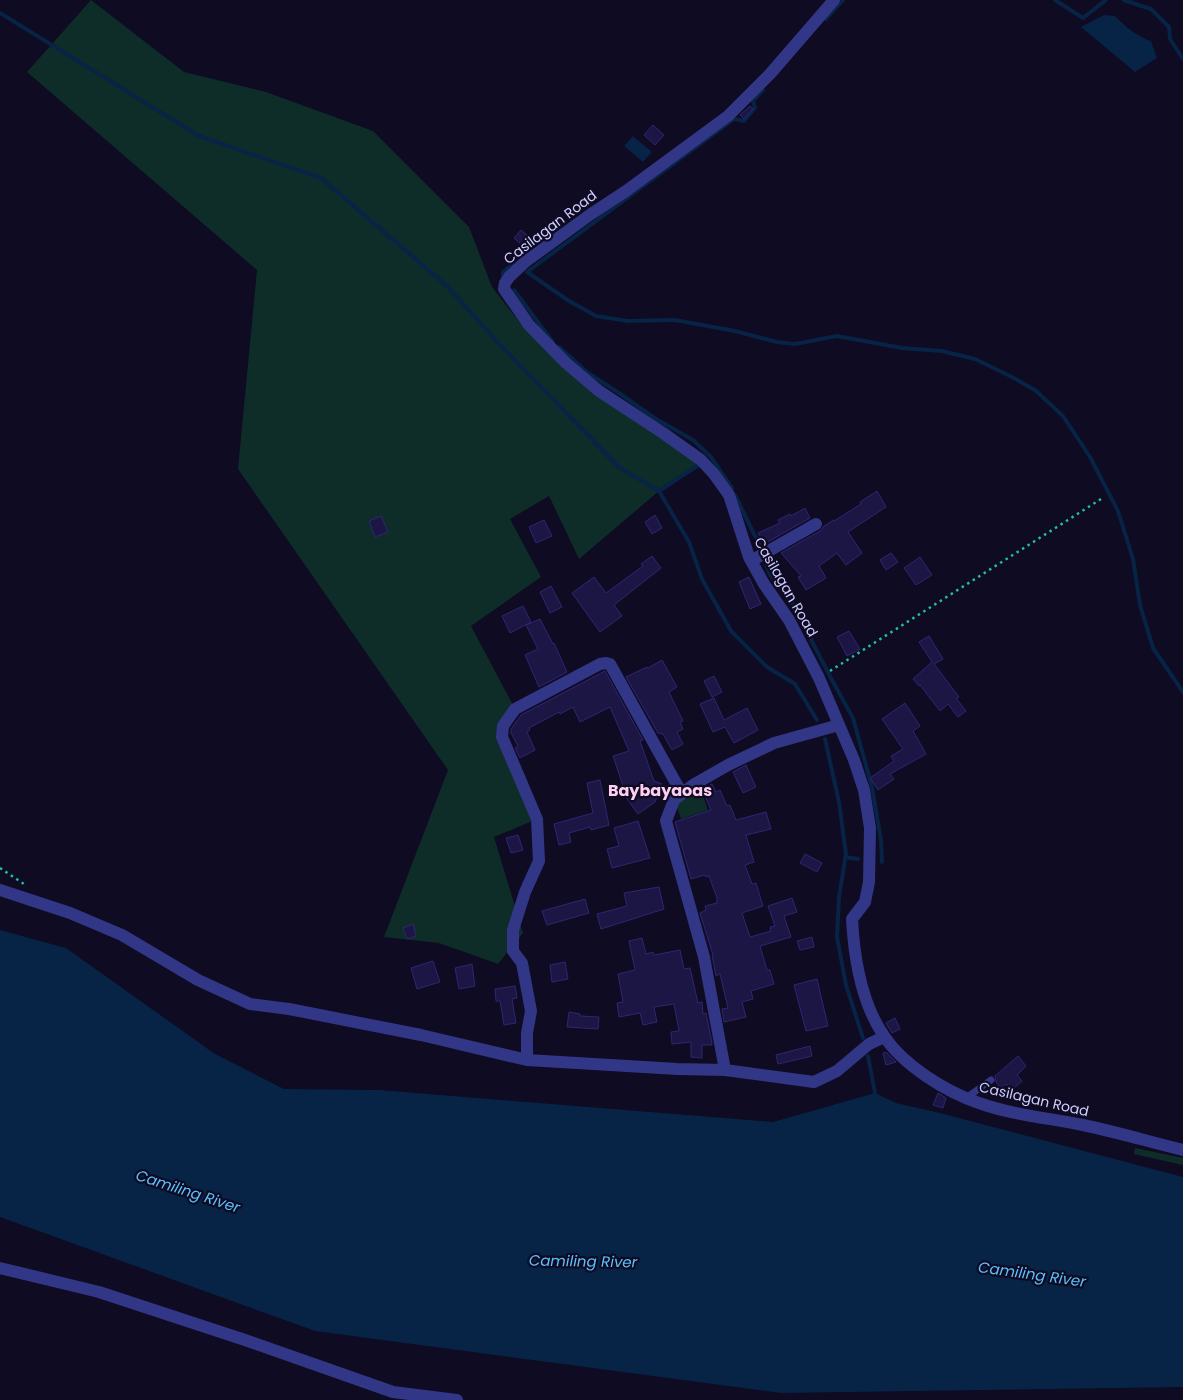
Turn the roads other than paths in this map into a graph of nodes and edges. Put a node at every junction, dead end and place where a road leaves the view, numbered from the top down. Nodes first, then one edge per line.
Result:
1 (834, 0) edge
2 (816, 524) dead end
3 (751, 561) junction
4 (840, 725) junction
5 (682, 794) junction
6 (0, 890) edge
7 (884, 1037) junction
8 (526, 1060) junction
9 (725, 1070) junction
10 (991, 1080) dead end
11 (966, 1098) junction
12 (1183, 1150) edge
13 (0, 1268) edge
14 (457, 1400) edge

1 - 3 street, Casilagan Road
2 - 3 street
3 - 4 street, Casilagan Road
4 - 5 street
4 - 7 street, Casilagan Road
5 - 8 street
5 - 9 street
6 - 8 street
7 - 9 street
7 - 11 street, Casilagan Road
8 - 9 street
10 - 11 lane
11 - 12 street, Casilagan Road
13 - 14 street

